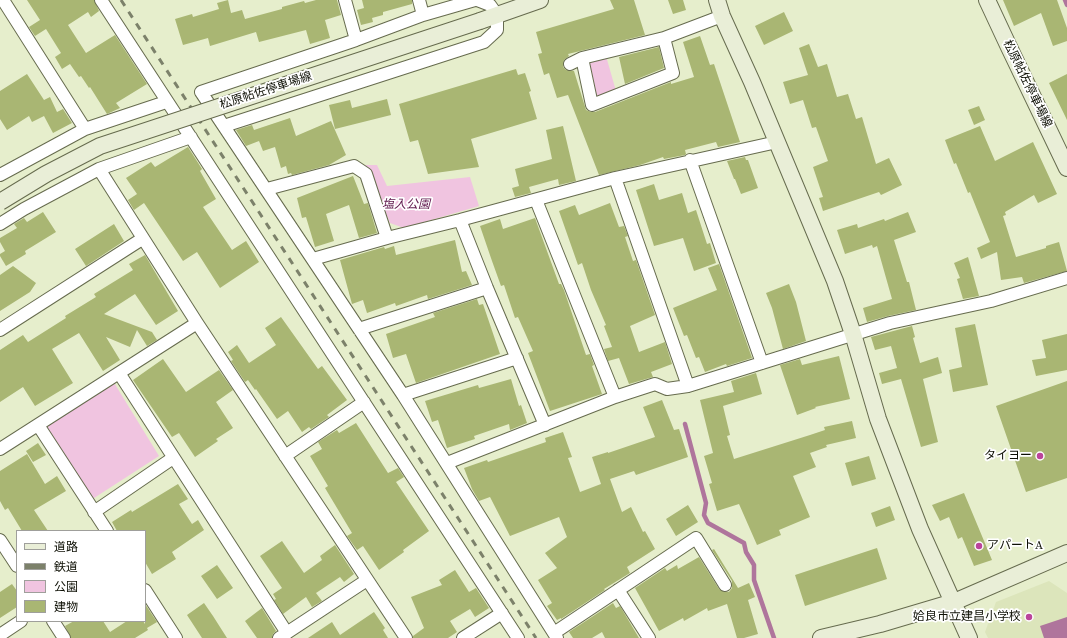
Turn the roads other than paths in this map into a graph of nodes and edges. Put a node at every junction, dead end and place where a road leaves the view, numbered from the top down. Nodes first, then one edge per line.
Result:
1 (101, 0) edge
2 (345, 0) edge
3 (420, 0) edge
4 (476, 0) edge
5 (540, 0) edge
6 (717, 0) edge
7 (987, 0) edge
8 (492, 7) edge
9 (4, 8) edge
10 (423, 15) junction
11 (722, 16) junction
12 (664, 38) junction
13 (356, 40) junction
14 (582, 58) junction
15 (570, 64) dead end
16 (166, 102) junction
17 (224, 126) junction
18 (85, 129) junction
19 (191, 137) junction
20 (777, 142) junction
21 (690, 160) junction
22 (1067, 168) edge
23 (99, 169) junction
24 (0, 175) edge
25 (615, 178) junction
26 (267, 189) junction
27 (536, 200) junction
28 (0, 202) edge
29 (460, 220) junction
30 (0, 224) edge
31 (387, 238) junction
32 (142, 239) junction
33 (313, 259) junction
34 (1067, 278) edge
35 (487, 288) junction
36 (197, 323) junction
37 (359, 329) junction
38 (0, 330) edge
39 (853, 334) junction
40 (517, 358) junction
41 (762, 363) junction
42 (118, 373) junction
43 (688, 386) junction
44 (403, 395) junction
45 (615, 397) junction
46 (364, 402) junction
47 (38, 425) junction
48 (546, 425) junction
49 (0, 449) edge
50 (285, 456) junction
51 (173, 458) junction
52 (447, 463) junction
53 (94, 512) junction
54 (106, 530) edge
55 (0, 540) edge
56 (1067, 553) edge
57 (16, 564) edge
58 (367, 580) junction
59 (725, 585) dead end
60 (618, 590) junction
61 (146, 592) edge
62 (954, 602) junction
63 (502, 613) junction
64 (20, 622) edge
65 (54, 622) edge
66 (0, 635) edge
67 (283, 635) edge
68 (556, 636) edge
69 (64, 638) edge
70 (176, 638) edge
71 (406, 638) edge
72 (463, 638) edge
73 (518, 638) edge
74 (649, 638) edge
75 (821, 638) edge
76 (969, 638) edge

1 - 16 street
2 - 13 street
3 - 10 street
4 - 8 street
4 - 10 street
5 - 8 street, 松原帖佐停車場線
6 - 11 street
7 - 22 street, 松原帖佐停車場線
8 - 17 street
8 - 28 street, 松原帖佐停車場線, bridge
9 - 18 street
10 - 13 street
11 - 12 street
11 - 20 street
12 - 14 street
12 - 14 street
13 - 17 street
14 - 15 street
16 - 18 street
16 - 19 street
17 - 26 street
18 - 24 street
19 - 23 street
19 - 46 street
20 - 21 street
20 - 39 street
21 - 25 street
21 - 41 street
23 - 30 street
23 - 32 street
25 - 27 street
25 - 43 street
26 - 31 street
26 - 33 street
27 - 29 street
27 - 45 street
29 - 31 street
29 - 35 street
31 - 33 street
32 - 36 street
32 - 38 street
33 - 37 street
34 - 39 street
35 - 37 street
35 - 40 street
36 - 42 street
36 - 50 street
37 - 44 street
39 - 41 street
39 - 62 street
40 - 44 street
40 - 48 street
41 - 43 street
42 - 47 street
42 - 51 street
43 - 45 street
44 - 52 street
45 - 48 street
46 - 50 street
46 - 63 street
47 - 49 street
47 - 53 street
48 - 52 street
50 - 58 street
51 - 53 street
51 - 67 street
52 - 68 street
53 - 54 street
55 - 57 street
56 - 62 street
58 - 67 street
58 - 71 street
59 - 60 street
60 - 68 street
60 - 74 street
61 - 70 street
62 - 75 street
62 - 76 street
63 - 72 street
63 - 73 street
64 - 66 street
65 - 69 street

